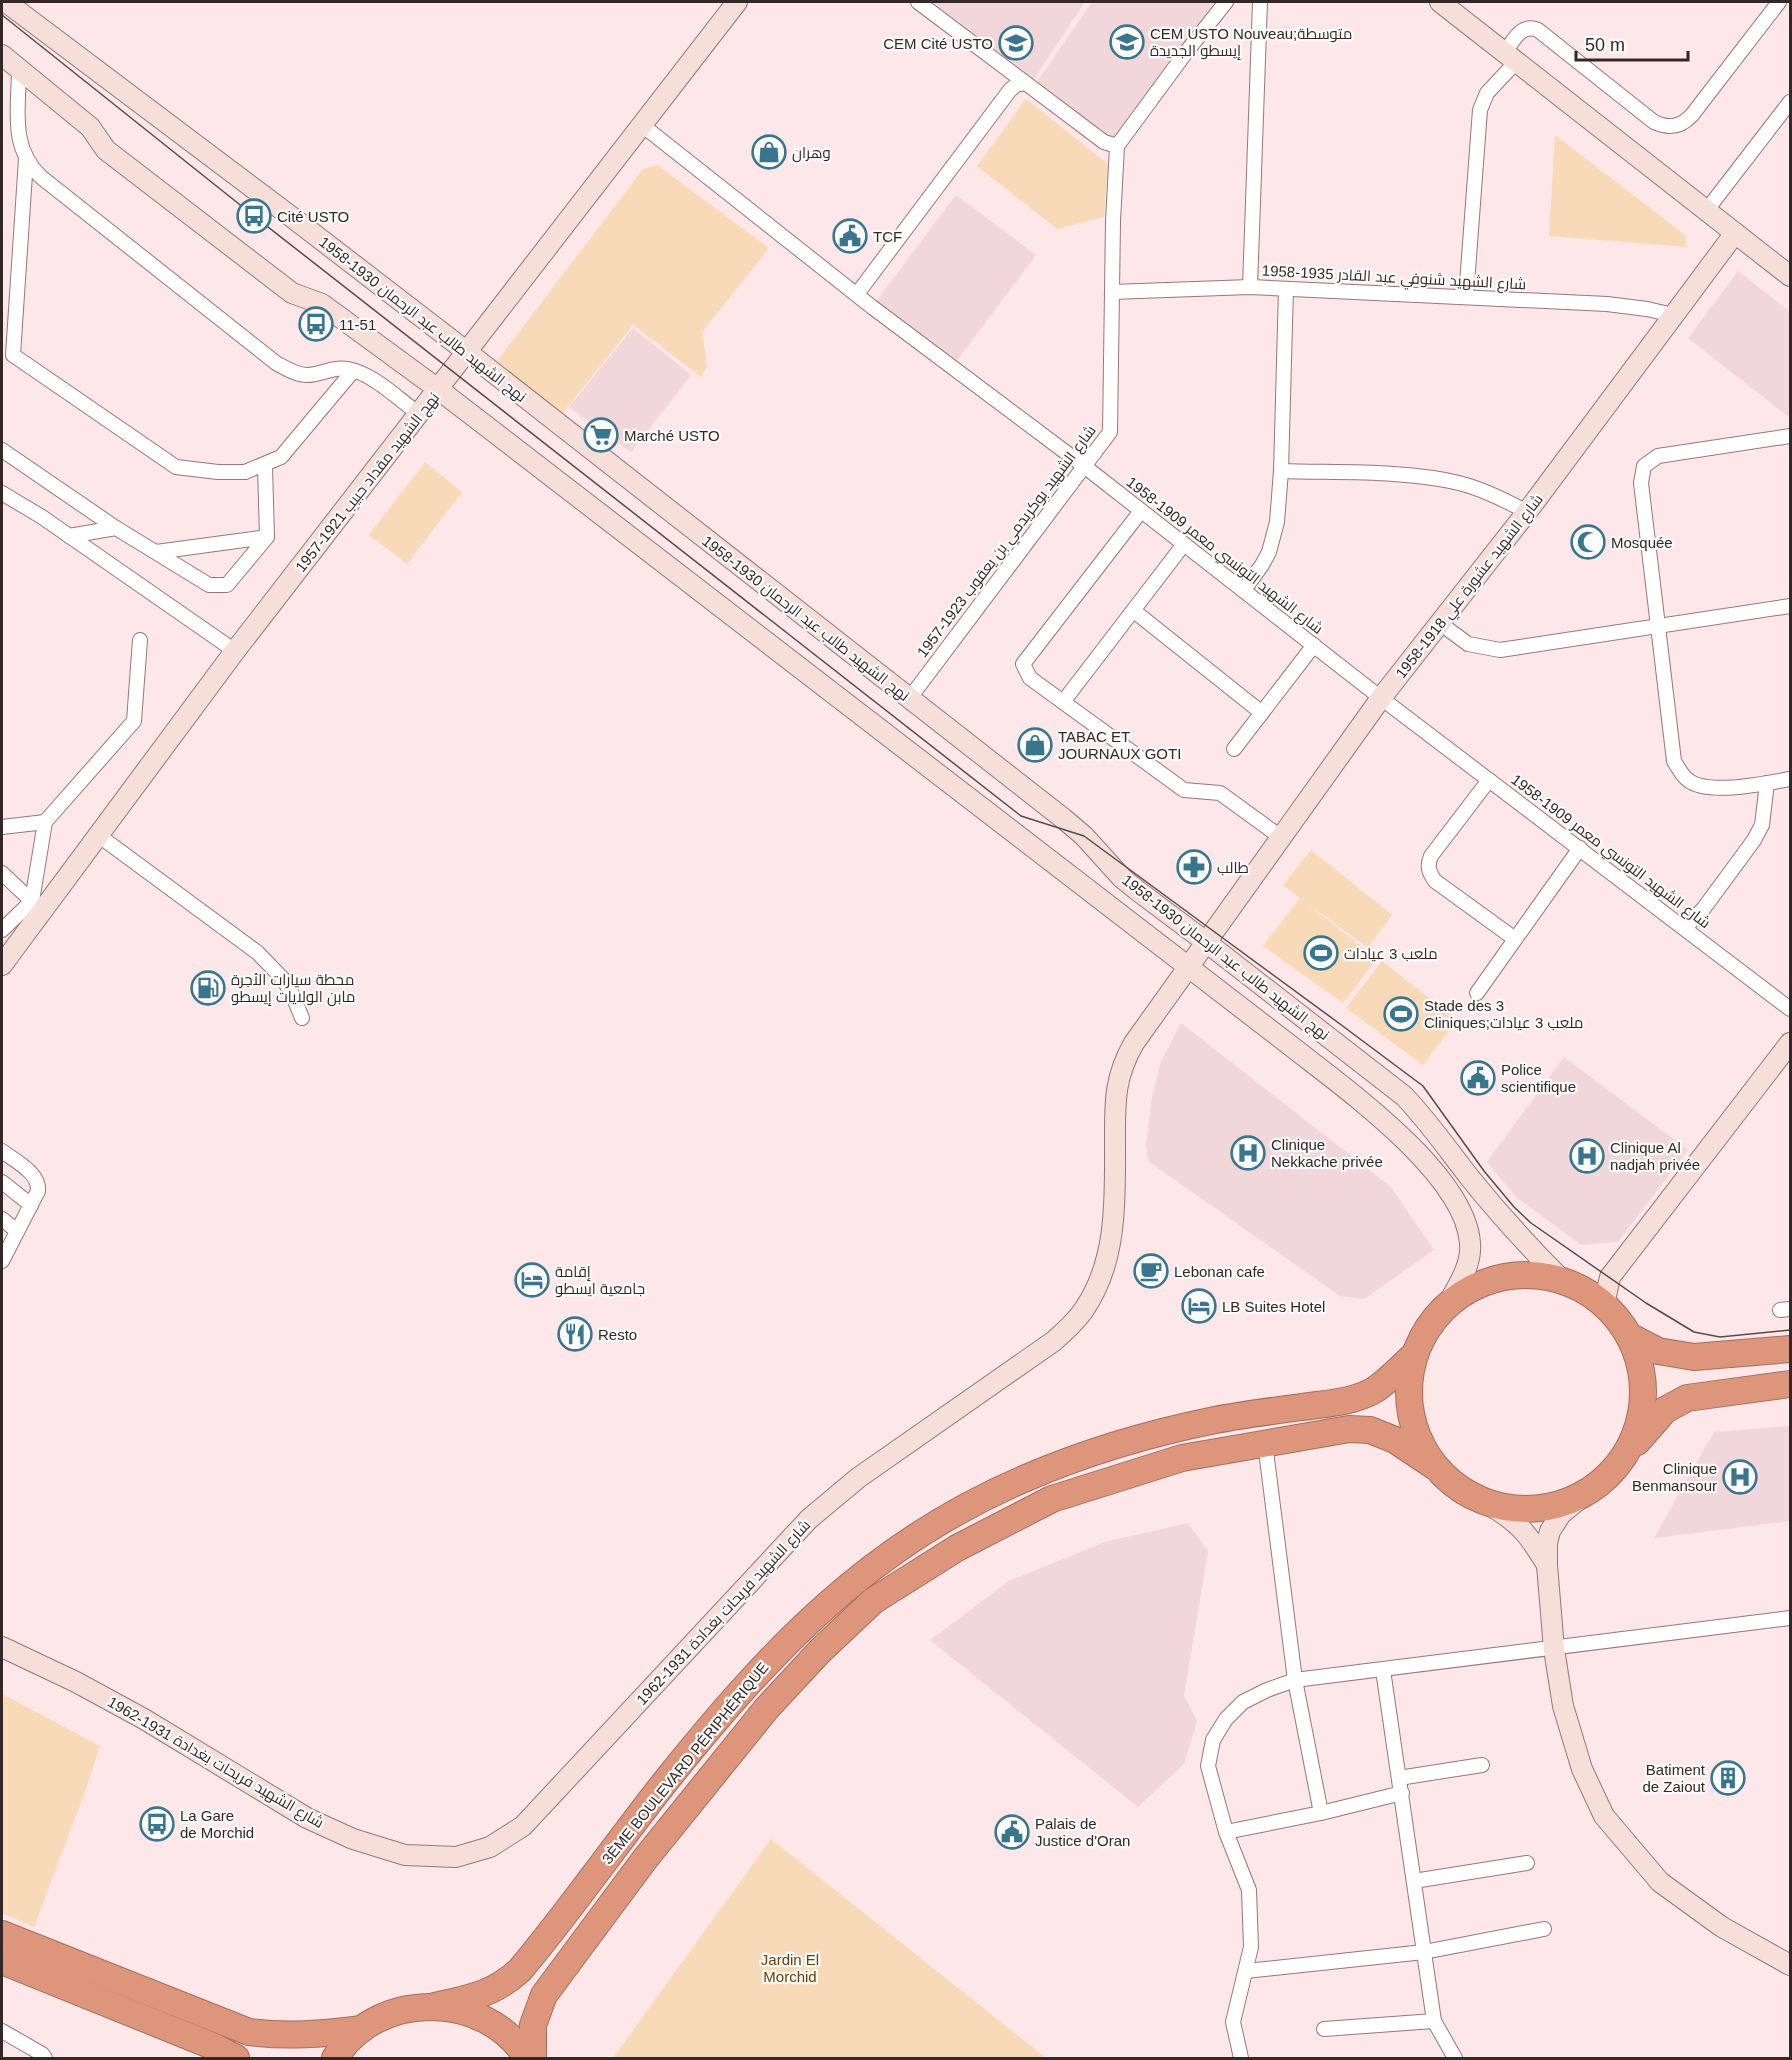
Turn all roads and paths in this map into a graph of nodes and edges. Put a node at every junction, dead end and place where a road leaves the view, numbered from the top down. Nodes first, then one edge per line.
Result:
1 (6, 2) edge
2 (737, 2) edge
3 (918, 2) edge
4 (1226, 2) edge
5 (1260, 2) edge
6 (1440, 2) edge
7 (1779, 2) edge
8 (2, 55) edge
9 (1511, 56) junction
10 (19, 68) junction
11 (1025, 83) junction
12 (1791, 102) edge
13 (1786, 117) edge
14 (642, 125) junction
15 (1117, 146) junction
16 (26, 159) junction
17 (1706, 211) junction
18 (1735, 233) junction
19 (1791, 276) edge
20 (1251, 287) junction
21 (1286, 289) junction
22 (1112, 292) junction
23 (857, 294) junction
24 (1466, 297) junction
25 (1673, 315) junction
26 (467, 352) junction
27 (7, 355) edge
28 (354, 371) junction
29 (438, 389) junction
30 (419, 414) junction
31 (1791, 436) edge
32 (2, 450) edge
33 (265, 466) junction
34 (1084, 466) junction
35 (1281, 471) junction
36 (2, 493) edge
37 (1141, 511) junction
38 (1527, 512) junction
39 (116, 528) junction
40 (69, 536) junction
41 (267, 537) junction
42 (1184, 544) junction
43 (156, 552) junction
44 (1244, 590) junction
45 (1791, 606) edge
46 (1134, 611) junction
47 (1441, 624) junction
48 (1658, 627) junction
49 (140, 640) dead end
50 (1314, 645) junction
51 (235, 651) junction
52 (1382, 698) junction
53 (909, 699) junction
54 (1064, 702) junction
55 (1262, 713) junction
56 (1234, 748) dead end
57 (1791, 779) edge
58 (1489, 780) junction
59 (1767, 783) junction
60 (45, 822) junction
61 (2, 826) edge
62 (98, 836) junction
63 (1282, 838) junction
64 (1580, 848) junction
65 (2, 873) edge
66 (37, 906) junction
67 (1685, 928) junction
68 (2, 930) edge
69 (1515, 939) junction
70 (1206, 942) junction
71 (2, 965) edge
72 (1187, 967) junction
73 (1477, 993) dead end
74 (1791, 1009) edge
75 (302, 1018) dead end
76 (1791, 1043) edge
77 (2, 1151) edge
78 (2, 1182) edge
79 (31, 1205) junction
80 (2, 1219) edge
81 (17, 1231) junction
82 (2, 1261) edge
83 (1563, 1281) junction
84 (1449, 1302) junction
85 (1604, 1305) junction
86 (1629, 1336) junction
87 (1791, 1349) edge
88 (1414, 1355) junction
89 (1791, 1384) edge
90 (1266, 1443) junction
91 (1620, 1464) junction
92 (1434, 1466) junction
93 (1588, 1492) junction
94 (1487, 1503) junction
95 (1547, 1565) junction
96 (1791, 1618) edge
97 (2, 1647) edge
98 (1554, 1649) junction
99 (1383, 1670) junction
100 (1295, 1680) junction
101 (1482, 1765) dead end
102 (1399, 1778) junction
103 (1402, 1793) junction
104 (1321, 1813) junction
105 (1226, 1832) junction
106 (1527, 1863) dead end
107 (1414, 1881) junction
108 (1544, 1929) dead end
109 (2, 1934) edge
110 (1424, 1952) junction
111 (2, 1961) edge
112 (1790, 1962) edge
113 (1246, 1971) junction
114 (435, 2006) junction
115 (1434, 2021) junction
116 (362, 2029) junction
117 (1324, 2029) dead end
118 (2, 2031) edge
119 (44, 2056) edge
120 (236, 2058) edge
121 (335, 2058) edge
122 (527, 2058) edge
123 (533, 2058) edge
124 (1241, 2058) edge
125 (1455, 2058) edge

1 - 26 main road, نهج الشهيد طالب عبد الرحمان 1930-1958
2 - 14 main road, نهج الشهيد مقداد حبيب 1921-1957
3 - 11 street
4 - 15 street
5 - 20 street
6 - 9 main road
7 - 9 street
8 - 10 main road, نهج الشهيد طالب عبد الرحمان 1930-1958
9 - 17 main road
9 - 24 street
10 - 16 street
10 - 29 main road, نهج الشهيد طالب عبد الرحمان 1930-1958
11 - 15 street
11 - 23 street
12 - 13 street
13 - 17 street
14 - 23 street, شارع الشهيد التونسي معمر 1909-1958
14 - 26 main road, نهج الشهيد مقداد حبيب 1921-1957
15 - 22 street, شارع الشهيد بوكريدمي بن يعقوب 1923-1957
16 - 27 street
16 - 28 street
17 - 18 main road
18 - 19 main road
18 - 25 main road, شارع الشهيد عشورة علي 1918-1958
20 - 21 street, شارع الشهيد شنوفي عبد القادر 1935-1958
20 - 22 street, شارع الشهيد شنوفي عبد القادر 1935-1958
21 - 24 street, شارع الشهيد شنوفي عبد القادر 1935-1958
21 - 35 street
22 - 34 street, شارع الشهيد بوكريدمي بن يعقوب 1923-1957
23 - 34 street, شارع الشهيد التونسي معمر 1909-1958
24 - 25 street, شارع الشهيد شنوفي عبد القادر 1935-1958
25 - 38 main road, شارع الشهيد عشورة علي 1918-1958
26 - 29 main road, نهج الشهيد مقداد حبيب 1921-1957
26 - 53 main road, نهج الشهيد طالب عبد الرحمان 1930-1958
27 - 33 street
28 - 30 street
28 - 33 street
29 - 30 main road, نهج الشهيد مقداد حبيب 1921-1957
29 - 72 main road, نهج الشهيد طالب عبد الرحمان 1930-1958
30 - 51 main road, نهج الشهيد مقداد حبيب 1921-1957
31 - 48 street
32 - 39 street
33 - 41 street
34 - 37 street, شارع الشهيد التونسي معمر 1909-1958
34 - 53 street, شارع الشهيد بوكريدمي بن يعقوب 1923-1957
35 - 38 street
35 - 44 street
36 - 40 street
37 - 42 street, شارع الشهيد التونسي معمر 1909-1958
37 - 54 street
38 - 47 main road, شارع الشهيد عشورة علي 1918-1958
39 - 40 street
39 - 43 street
40 - 51 street
41 - 43 street
41 - 43 street
42 - 44 street, شارع الشهيد التونسي معمر 1909-1958
42 - 46 street
44 - 50 street, شارع الشهيد التونسي معمر 1909-1958
45 - 48 street
46 - 54 street
46 - 55 street
47 - 48 street
47 - 52 main road, شارع الشهيد عشورة علي 1918-1958
48 - 59 street
49 - 60 street
50 - 52 street, شارع الشهيد التونسي معمر 1909-1958
50 - 55 street
51 - 62 main road, نهج الشهيد مقداد حبيب 1921-1957
52 - 58 street, شارع الشهيد التونسي معمر 1909-1958
52 - 63 main road, شارع الشهيد عشورة علي 1918-1958
53 - 70 main road, نهج الشهيد طالب عبد الرحمان 1930-1958
54 - 63 street
55 - 56 street
57 - 59 street
58 - 64 street, شارع الشهيد التونسي معمر 1909-1958
58 - 69 street
59 - 67 street
60 - 61 street
60 - 66 street
62 - 66 main road, نهج الشهيد مقداد حبيب 1921-1957
62 - 75 street
63 - 70 main road, شارع الشهيد عشورة علي 1918-1958
64 - 67 street, شارع الشهيد التونسي معمر 1909-1958
64 - 69 street
65 - 66 street
66 - 68 street
66 - 71 main road, نهج الشهيد مقداد حبيب 1921-1957
67 - 74 street, شارع الشهيد التونسي معمر 1909-1958
69 - 73 street
70 - 72 main road, شارع الشهيد فريحات بغدادة 1931-1962
70 - 83 main road, نهج الشهيد طالب عبد الرحمان 1930-1958
72 - 84 main road, نهج الشهيد طالب عبد الرحمان 1930-1958
72 - 97 main road, شارع الشهيد فريحات بغدادة 1931-1962
76 - 85 main road
77 - 79 street
78 - 79 street
79 - 81 street
80 - 81 street
81 - 82 street
83 - 84 highway
83 - 85 highway
84 - 88 highway
85 - 86 highway
86 - 87 highway
86 - 91 highway
88 - 92 highway
88 - 114 highway, 3ÈME BOULEVARD PÉRIPHÉRIQUE
89 - 91 highway
90 - 92 highway, 3ÈME BOULEVARD PÉRIPHÉRIQUE
90 - 100 street
90 - 123 highway, 3ÈME BOULEVARD PÉRIPHÉRIQUE
91 - 93 highway
92 - 94 highway
93 - 94 highway
93 - 95 main road
94 - 95 main road
95 - 98 main road
96 - 98 street
98 - 99 street
98 - 112 main road
99 - 100 street
99 - 102 street
100 - 104 street
100 - 105 street
101 - 102 street
102 - 103 street
103 - 104 street
103 - 107 street
104 - 105 street
105 - 113 street
106 - 107 street
107 - 110 street
108 - 110 street
109 - 116 highway
110 - 113 street
110 - 115 street
111 - 120 highway
113 - 124 street
114 - 116 highway
114 - 122 highway
115 - 117 street
115 - 125 street
116 - 121 highway
118 - 119 street

